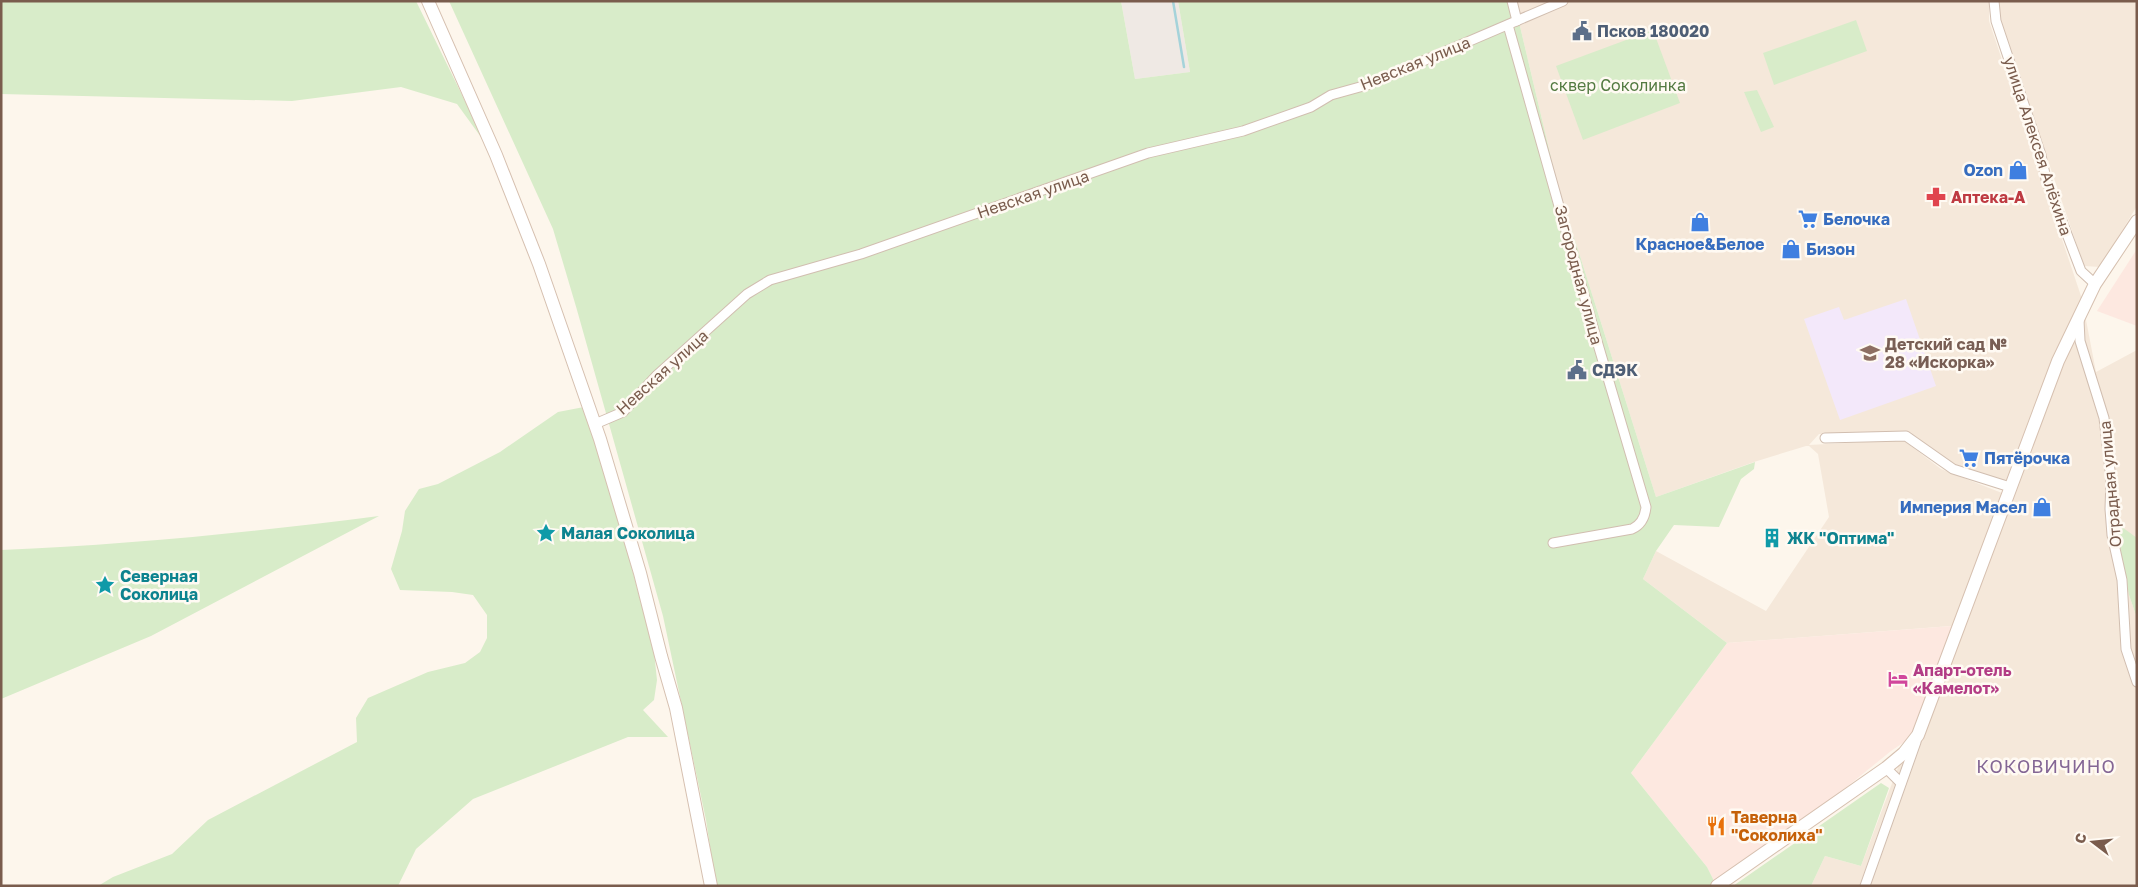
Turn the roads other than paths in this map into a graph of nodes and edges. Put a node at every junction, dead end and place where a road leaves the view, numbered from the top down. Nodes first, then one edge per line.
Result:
1 (428, 1) edge
2 (1512, 1) edge
3 (1563, 1) edge
4 (1994, 1) edge
5 (1513, 23) junction
6 (2137, 221) edge
7 (2095, 284) junction
8 (2078, 317) junction
9 (595, 424) junction
10 (1825, 438) dead end
11 (2010, 488) junction
12 (1553, 543) dead end
13 (2137, 682) edge
14 (1918, 735) junction
15 (1886, 768) junction
16 (1901, 783) junction
17 (710, 886) edge
18 (1717, 886) edge
19 (1865, 886) edge

1 - 9 street
2 - 5 street, Загородная улица
3 - 5 street, Невская улица
4 - 7 street, улица Алексея Алёхина
5 - 9 street, Невская улица
5 - 12 street, Загородная улица
6 - 7 street
7 - 8 street
8 - 11 street
8 - 13 street, Отрадная улица
9 - 17 street
10 - 11 street
11 - 14 street
14 - 15 street
14 - 16 street
15 - 16 street
15 - 18 street
16 - 19 street

